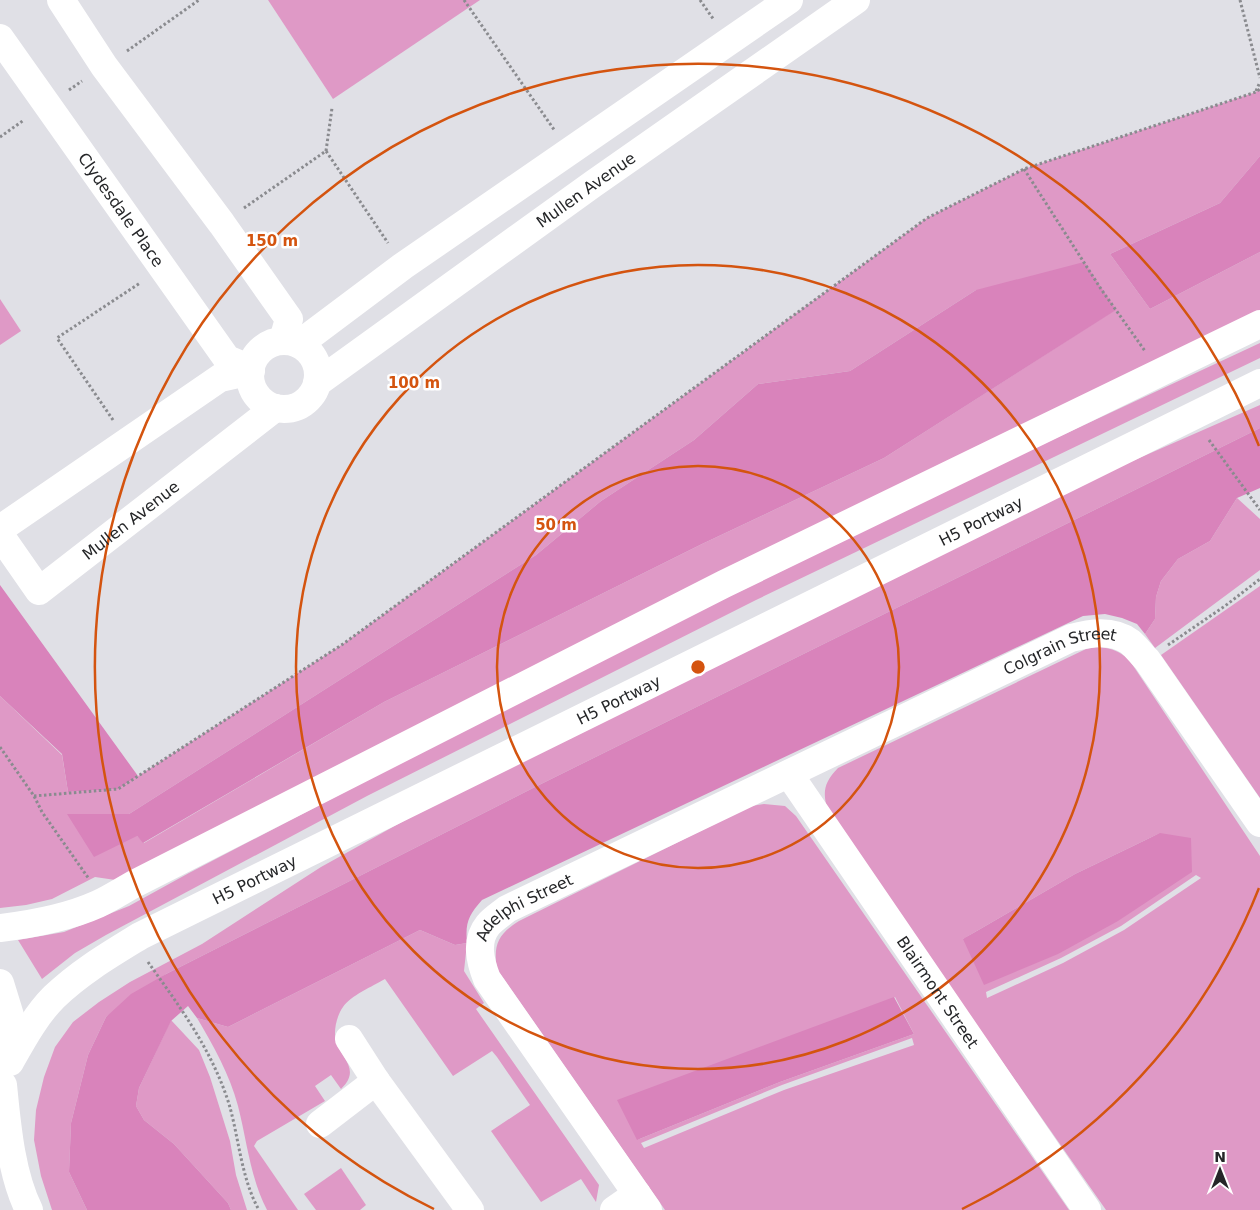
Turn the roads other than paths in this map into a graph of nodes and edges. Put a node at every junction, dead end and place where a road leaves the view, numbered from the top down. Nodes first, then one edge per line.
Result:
1 (61, 0) edge
2 (789, 0) edge
3 (856, 0) edge
4 (0, 38) edge
5 (1260, 324) edge
6 (291, 342) junction
7 (251, 370) junction
8 (317, 382) junction
9 (1260, 384) edge
10 (274, 408) junction
11 (0, 529) edge
12 (0, 535) edge
13 (789, 774) junction
14 (1260, 823) edge
15 (0, 928) edge
16 (0, 983) edge
17 (348, 1039) dead end
18 (4, 1079) edge
19 (376, 1081) junction
20 (320, 1124) dead end
21 (643, 1202) edge
22 (29, 1210) edge
23 (470, 1210) edge
24 (614, 1210) edge
25 (1088, 1210) edge

1 - 6 street
2 - 6 street
3 - 8 street, Mullen Avenue
4 - 7 street, Clydesdale Place
5 - 15 street
6 - 7 street
6 - 8 street
7 - 10 street
7 - 11 street
8 - 10 street
9 - 18 street, H5 Portway
10 - 12 street, Mullen Avenue
13 - 14 street, Colgrain Street
13 - 21 street, Adelphi Street
13 - 25 street, Blairmont Street
16 - 18 street
17 - 19 street
18 - 22 street
19 - 20 street
19 - 23 street
21 - 24 street, Adelphi Street

